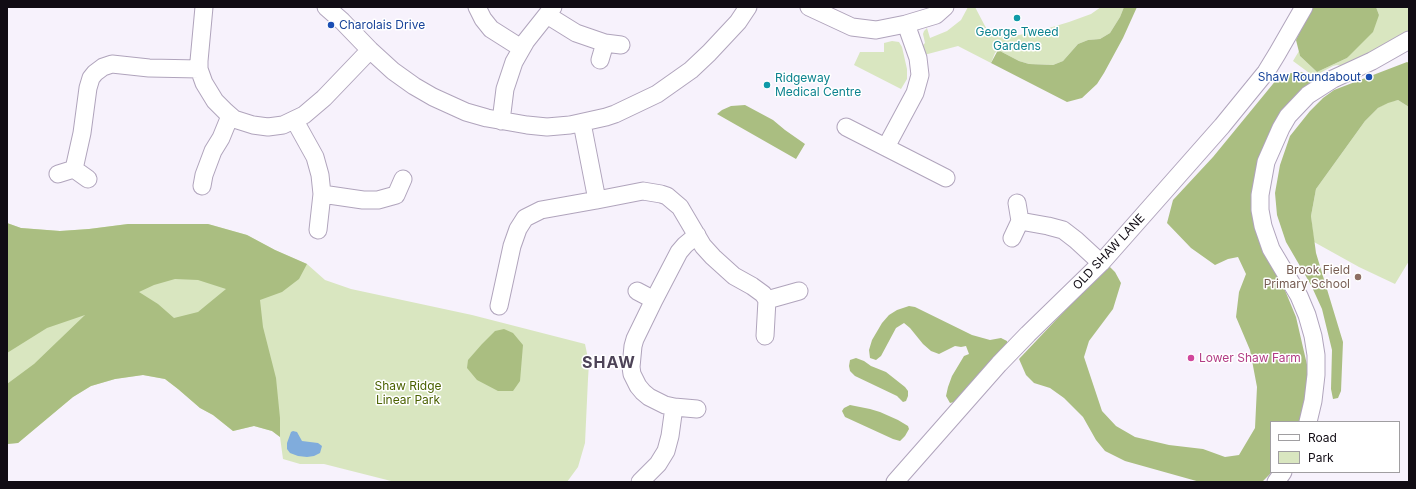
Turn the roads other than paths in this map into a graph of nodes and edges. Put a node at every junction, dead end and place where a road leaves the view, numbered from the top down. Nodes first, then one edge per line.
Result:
1 (204, 7) edge
2 (326, 7) edge
3 (477, 7) edge
4 (748, 7) edge
5 (809, 7) edge
6 (946, 7) edge
7 (1304, 7) edge
8 (550, 11) edge
9 (906, 24) junction
10 (1409, 40) edge
11 (521, 48) junction
12 (370, 50) junction
13 (600, 60) dead end
14 (199, 69) junction
15 (230, 116) junction
16 (295, 121) junction
17 (501, 121) junction
18 (582, 123) junction
19 (846, 127) dead end
20 (886, 147) junction
21 (403, 178) dead end
22 (946, 178) dead end
23 (88, 179) dead end
24 (202, 186) dead end
25 (322, 194) junction
26 (597, 200) junction
27 (1018, 203) dead end
28 (1020, 221) junction
29 (318, 230) dead end
30 (697, 235) junction
31 (1012, 238) dead end
32 (1101, 263) junction
33 (636, 291) dead end
34 (799, 291) dead end
35 (654, 300) junction
36 (767, 300) junction
37 (499, 306) dead end
38 (765, 336) dead end
39 (674, 407) junction
40 (697, 409) dead end
41 (1308, 421) edge
42 (1282, 473) edge
43 (640, 482) edge
44 (895, 482) edge
45 (1276, 482) edge

1 - 14 street
2 - 12 street
3 - 11 street
4 - 18 street
5 - 9 street
6 - 9 street
7 - 32 street, OLD SHAW LANE
8 - 11 street
8 - 13 street
9 - 20 street
10 - 41 street
11 - 17 street
12 - 16 street
12 - 17 street
14 - 15 street
14 - 23 street
15 - 16 street
15 - 24 street
16 - 25 street
17 - 18 street
18 - 26 street
19 - 20 street
20 - 22 street
21 - 25 street
25 - 29 street
26 - 30 street
26 - 37 street
27 - 28 street
28 - 31 street
28 - 32 street
30 - 35 street
30 - 36 street
32 - 44 street, OLD SHAW LANE
33 - 35 street
34 - 36 street
35 - 39 street
36 - 38 street
39 - 40 street
39 - 43 street
42 - 45 street

